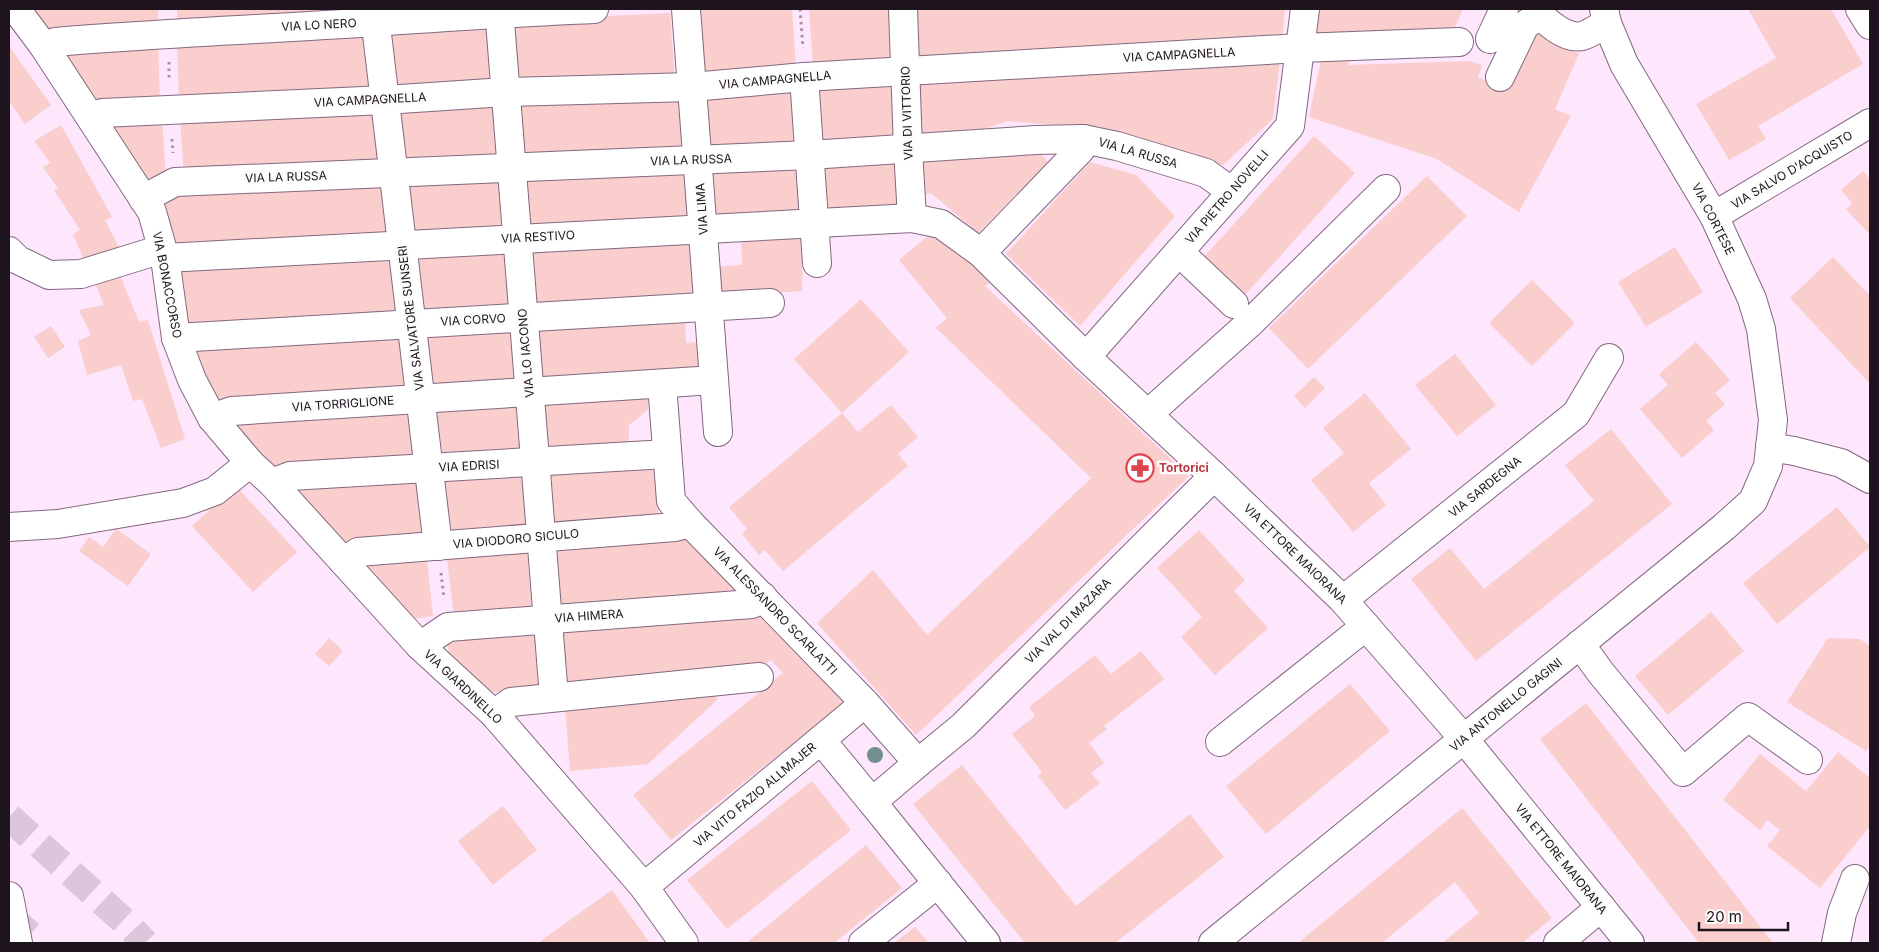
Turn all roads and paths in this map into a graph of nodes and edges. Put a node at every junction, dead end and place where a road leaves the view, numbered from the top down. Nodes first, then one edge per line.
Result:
1 (16, 9) edge
2 (594, 9) edge
3 (686, 9) edge
4 (800, 9) edge
5 (904, 9) edge
6 (1305, 9) edge
7 (1504, 9) edge
8 (1860, 9) edge
9 (499, 11) edge
10 (1539, 12) edge
11 (374, 15) edge
12 (1605, 16) edge
13 (1870, 25) edge
14 (1490, 39) dead end
15 (1459, 42) dead end
16 (45, 48) junction
17 (1300, 48) junction
18 (906, 71) junction
19 (804, 77) junction
20 (1500, 77) dead end
21 (692, 87) junction
22 (506, 92) junction
23 (385, 100) junction
24 (93, 121) junction
25 (1870, 124) edge
26 (1083, 139) junction
27 (908, 148) junction
28 (810, 155) junction
29 (698, 160) junction
30 (511, 167) junction
31 (393, 173) junction
32 (1386, 189) dead end
33 (1232, 192) junction
34 (143, 199) junction
35 (1714, 216) junction
36 (912, 218) junction
37 (814, 222) junction
38 (703, 229) junction
39 (517, 238) junction
40 (402, 245) junction
41 (9, 251) edge
42 (1179, 252) junction
43 (163, 253) junction
44 (982, 253) junction
45 (817, 263) dead end
46 (770, 303) dead end
47 (1234, 304) dead end
48 (708, 307) junction
49 (524, 317) junction
50 (411, 324) junction
51 (176, 338) junction
52 (1086, 357) junction
53 (1609, 358) dead end
54 (714, 380) junction
55 (662, 384) junction
56 (530, 392) junction
57 (421, 398) junction
58 (1148, 414) junction
59 (212, 418) junction
60 (718, 432) dead end
61 (1770, 447) junction
62 (667, 454) junction
63 (535, 462) junction
64 (250, 463) junction
65 (429, 468) junction
66 (1214, 476) junction
67 (1870, 480) edge
68 (272, 483) junction
69 (690, 523) junction
70 (9, 527) edge
71 (541, 537) junction
72 (438, 546) junction
73 (344, 561) junction
74 (763, 597) junction
75 (1343, 600) junction
76 (548, 619) junction
77 (1366, 626) junction
78 (448, 627) junction
79 (1580, 644) junction
80 (420, 646) junction
81 (759, 677) dead end
82 (554, 697) junction
83 (865, 703) junction
84 (494, 714) junction
85 (1464, 739) junction
86 (821, 740) junction
87 (1220, 742) dead end
88 (1808, 760) dead end
89 (918, 763) junction
90 (872, 802) junction
91 (1855, 879) dead end
92 (938, 882) junction
93 (644, 888) junction
94 (9, 896) edge
95 (1601, 907) junction
96 (18, 943) edge
97 (684, 943) edge
98 (863, 943) edge
99 (986, 943) edge
100 (1213, 943) edge
101 (1558, 943) edge
102 (1630, 943) edge
103 (1836, 943) edge

1 - 16 street, VIA BONACCORSO
2 - 9 street, VIA LO NERO
3 - 21 street, VIA LIMA
4 - 19 path
5 - 18 street, VIA DI VITTORIO
6 - 17 street, VIA PIETRO NOVELLI
7 - 14 street
8 - 13 street
9 - 11 street, VIA LO NERO
9 - 22 street, VIA LO IACONO
10 - 12 street
10 - 20 street
11 - 16 street, VIA LO NERO
11 - 23 street, VIA SALVATORE SUNSERI
12 - 35 street, VIA CORTESE
15 - 17 street, VIA CAMPAGNELLA
16 - 24 street, VIA BONACCORSO
17 - 18 street, VIA CAMPAGNELLA
17 - 33 street, VIA PIETRO NOVELLI
18 - 19 street, VIA CAMPAGNELLA
18 - 27 street, VIA DI VITTORIO
19 - 21 street, VIA CAMPAGNELLA
19 - 28 street
21 - 22 street, VIA CAMPAGNELLA
21 - 29 street, VIA LIMA
22 - 23 street, VIA CAMPAGNELLA
22 - 30 street, VIA LO IACONO
23 - 24 street, VIA CAMPAGNELLA
23 - 31 street, VIA SALVATORE SUNSERI
24 - 34 street, VIA BONACCORSO
25 - 35 street, VIA SALVO D'ACQUISTO
26 - 27 street, VIA LA RUSSA
26 - 33 street, VIA LA RUSSA
26 - 44 street
27 - 28 street, VIA LA RUSSA
27 - 36 street, VIA DI VITTORIO
28 - 29 street, VIA LA RUSSA
28 - 37 street
29 - 30 street, VIA LA RUSSA
29 - 38 street, VIA LIMA
30 - 31 street, VIA LA RUSSA
30 - 39 street, VIA LO IACONO
31 - 34 street, VIA LA RUSSA
31 - 40 street, VIA SALVATORE SUNSERI
32 - 58 street
33 - 42 street, VIA PIETRO NOVELLI
34 - 43 street, VIA BONACCORSO
35 - 61 street, VIA CORTESE
36 - 37 street, VIA RESTIVO
36 - 44 street, VIA ETTORE MAIORANA
37 - 38 street, VIA RESTIVO
37 - 45 street
38 - 39 street, VIA RESTIVO
38 - 48 street, VIA LIMA
39 - 40 street, VIA RESTIVO
39 - 49 street, VIA LO IACONO
40 - 43 street, VIA RESTIVO
40 - 50 street, VIA SALVATORE SUNSERI
41 - 43 street, VIA RESTIVO
42 - 47 street
42 - 52 street, VIA PIETRO NOVELLI
43 - 51 street, VIA BONACCORSO
44 - 52 street, VIA ETTORE MAIORANA
46 - 48 street, VIA CORVO
48 - 49 street, VIA CORVO
48 - 54 street, VIA LIMA
49 - 50 street, VIA CORVO
49 - 56 street, VIA LO IACONO
50 - 51 street, VIA CORVO
50 - 57 street, VIA SALVATORE SUNSERI
51 - 59 street, VIA BONACCORSO
52 - 58 street, VIA ETTORE MAIORANA
53 - 75 street, VIA SARDEGNA
54 - 55 street, VIA TORRIGLIONE
54 - 60 street, VIA LIMA
55 - 56 street, VIA TORRIGLIONE
55 - 62 street, VIA ALESSANDRO SCARLATTI
56 - 57 street, VIA TORRIGLIONE
56 - 63 street, VIA LO IACONO
57 - 59 street, VIA TORRIGLIONE
57 - 65 street, VIA SALVATORE SUNSERI
58 - 66 street, VIA ETTORE MAIORANA
59 - 64 street, VIA BONACCORSO
61 - 67 street
61 - 79 street, VIA ANTONELLO GAGINI
62 - 63 street, VIA EDRISI
62 - 69 street, VIA ALESSANDRO SCARLATTI
63 - 65 street, VIA EDRISI
63 - 71 street, VIA LO IACONO
64 - 68 street, VIA GIARDINELLO
64 - 70 street
65 - 68 street, VIA EDRISI
65 - 72 street, VIA SALVATORE SUNSERI
66 - 75 street, VIA ETTORE MAIORANA
66 - 89 street, VIA VAL DI MAZARA
68 - 73 street, VIA GIARDINELLO
69 - 71 street, VIA DIODORO SICULO
69 - 74 street, VIA ALESSANDRO SCARLATTI
71 - 72 street, VIA DIODORO SICULO
71 - 76 street, VIA LO IACONO
72 - 73 street, VIA DIODORO SICULO
72 - 78 path
73 - 80 street, VIA GIARDINELLO
74 - 76 street, VIA HIMERA
74 - 83 street, VIA ALESSANDRO SCARLATTI
75 - 77 street, VIA ETTORE MAIORANA
76 - 78 street, VIA HIMERA
76 - 82 street, VIA LO IACONO
77 - 85 street, VIA ETTORE MAIORANA
77 - 87 street
78 - 80 street, VIA HIMERA
79 - 85 street, VIA ANTONELLO GAGINI
79 - 88 street
80 - 84 street, VIA GIARDINELLO
81 - 82 street
82 - 84 street
83 - 86 street, VIA VITO FAZIO ALLMAJER
83 - 89 street, VIA ALESSANDRO SCARLATTI
84 - 93 street, VIA GIARDINELLO
85 - 95 street, VIA ETTORE MAIORANA
85 - 100 street, VIA ANTONELLO GAGINI
86 - 90 street
86 - 93 street, VIA VITO FAZIO ALLMAJER
89 - 90 street
90 - 92 street
91 - 103 street
92 - 98 street
92 - 99 street
93 - 97 street, VIA GIARDINELLO
94 - 96 street
95 - 101 street
95 - 102 street, VIA ETTORE MAIORANA

